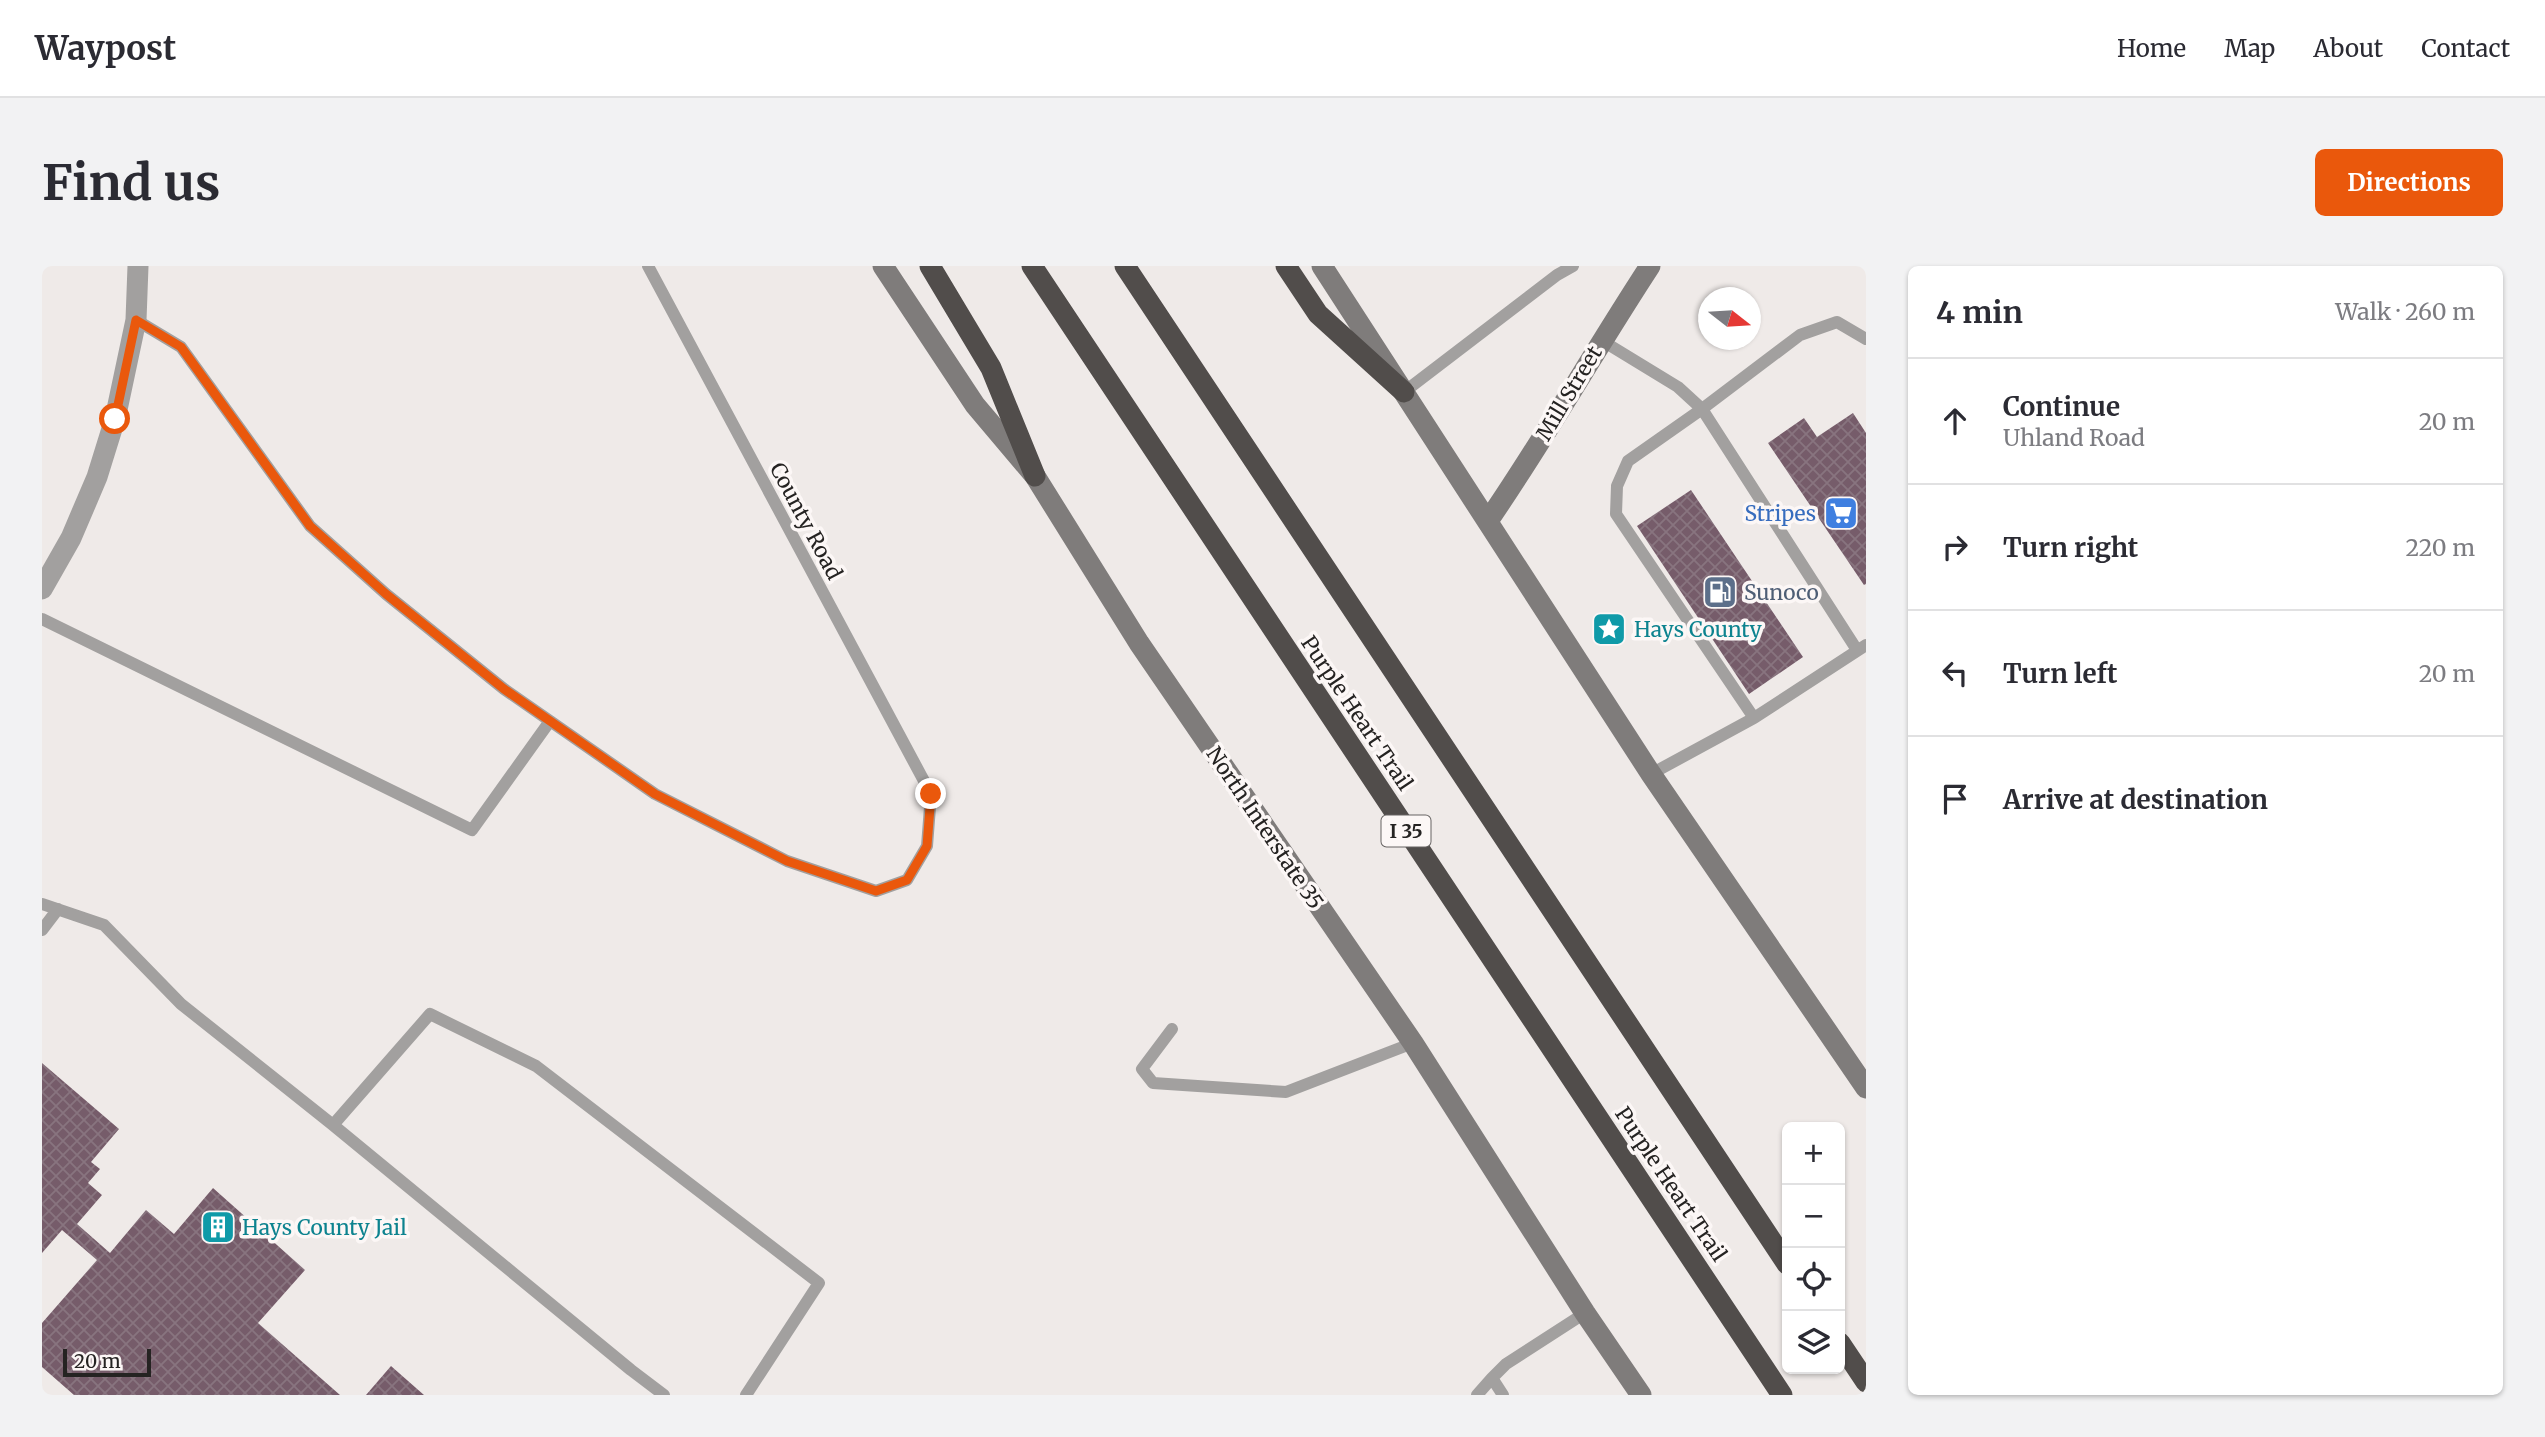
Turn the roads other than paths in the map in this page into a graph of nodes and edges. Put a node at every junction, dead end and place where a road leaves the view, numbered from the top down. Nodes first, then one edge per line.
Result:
1 (138, 266) edge
2 (648, 266) edge
3 (883, 266) edge
4 (930, 266) edge
5 (1032, 266) edge
6 (1125, 266) edge
7 (1286, 266) edge
8 (1322, 266) edge
9 (1573, 266) edge
10 (1650, 266) edge
11 (136, 320) junction
12 (1866, 339) edge
13 (1601, 340) junction
14 (1404, 392) junction
15 (1702, 409) junction
16 (1035, 476) junction
17 (1488, 521) junction
18 (42, 589) edge
19 (42, 619) edge
20 (1862, 648) edge
21 (1754, 718) junction
22 (550, 721) junction
23 (1651, 775) junction
24 (42, 904) edge
25 (58, 909) junction
26 (42, 930) edge
27 (1172, 1029) dead end
28 (1413, 1044) junction
29 (1866, 1088) edge
30 (333, 1125) junction
31 (1782, 1256) edge
32 (1585, 1313) junction
33 (1845, 1350) edge
34 (1492, 1378) junction
35 (1866, 1382) edge
36 (664, 1395) edge
37 (746, 1395) edge
38 (1477, 1395) edge
39 (1503, 1395) edge
40 (1641, 1395) edge
41 (1782, 1395) edge

1 - 11 street
2 - 22 lane, County Road
3 - 16 main road, North Interstate 35
4 - 16 highway
5 - 41 highway, Purple Heart Trail / I 35
6 - 31 highway
7 - 14 highway
8 - 14 main road
9 - 14 lane
10 - 13 main road, Mill Street
11 - 18 street
11 - 22 lane
12 - 15 lane
13 - 15 lane
13 - 17 main road, Mill Street
14 - 17 main road
15 - 20 lane
15 - 21 lane
16 - 28 main road, North Interstate 35
17 - 23 main road
19 - 22 lane
20 - 21 lane
21 - 23 lane
23 - 29 main road
24 - 25 lane
25 - 26 lane
25 - 30 lane
27 - 28 lane
28 - 32 main road, North Interstate 35
30 - 36 lane
30 - 37 lane
32 - 34 lane
32 - 40 main road, North Interstate 35
33 - 35 highway
34 - 38 lane
34 - 39 lane

